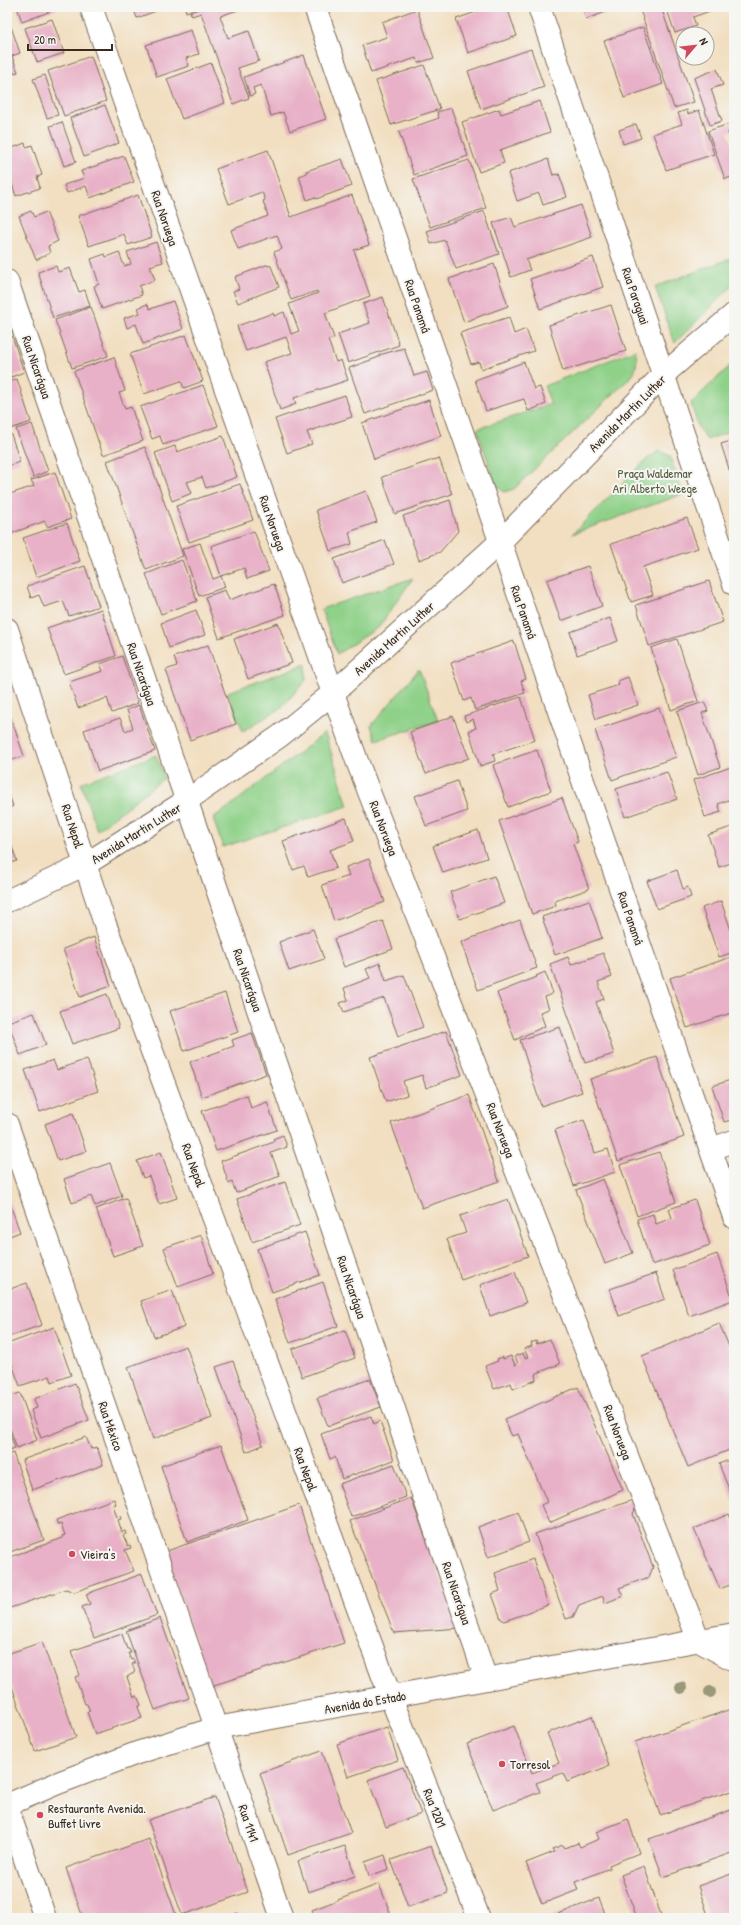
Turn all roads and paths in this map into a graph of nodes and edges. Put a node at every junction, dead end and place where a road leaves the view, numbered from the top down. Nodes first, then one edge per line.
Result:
1 (91, 7) edge
2 (315, 7) edge
3 (539, 7) edge
4 (7, 281) edge
5 (734, 314) edge
6 (663, 375) junction
7 (500, 542) junction
8 (734, 584) edge
9 (7, 629) edge
10 (333, 693) junction
11 (186, 801) junction
12 (86, 864) junction
13 (7, 901) edge
14 (7, 1124) edge
15 (734, 1140) edge
16 (711, 1149) junction
17 (734, 1217) edge
18 (734, 1634) edge
19 (699, 1640) junction
20 (734, 1660) edge
21 (486, 1679) junction
22 (391, 1698) junction
23 (216, 1728) junction
24 (7, 1806) edge
25 (45, 1918) edge
26 (282, 1918) edge
27 (479, 1918) edge

1 - 10 street, Rua Noruega
2 - 7 street, Rua Panamá
3 - 6 street, Rua Paraguai
4 - 11 street, Rua Nicarágua
5 - 6 street, Avenida Martin Luther
6 - 7 street, Avenida Martin Luther
6 - 8 street, Rua Paraguai
7 - 10 street, Avenida Martin Luther
7 - 16 street, Rua Panamá
9 - 12 street, Rua Nepal
10 - 11 street, Avenida Martin Luther
10 - 19 street, Rua Noruega
11 - 12 street, Avenida Martin Luther
11 - 21 street, Rua Nicarágua
12 - 13 street, Avenida Martin Luther
12 - 22 street, Rua Nepal
14 - 23 street, Rua México
15 - 16 street
16 - 17 street, Rua Panamá
18 - 19 street, Avenida do Estado
19 - 20 street
19 - 21 street, Avenida do Estado
21 - 22 street, Avenida do Estado
22 - 23 street, Avenida do Estado
22 - 27 street, Rua 1201
23 - 24 street, Avenida do Estado
23 - 26 street, Rua 1141
24 - 25 street

